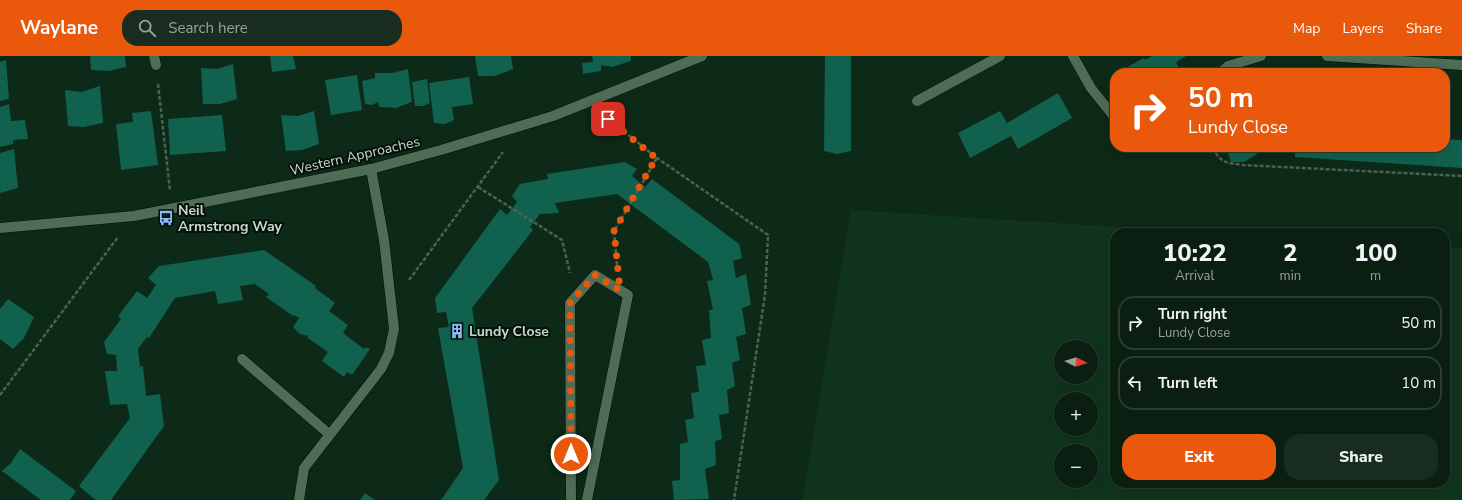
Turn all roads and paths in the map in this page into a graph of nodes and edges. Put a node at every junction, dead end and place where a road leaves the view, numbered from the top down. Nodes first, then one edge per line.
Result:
1 (702, 56) edge
2 (1000, 56) edge
3 (1073, 56) edge
4 (1261, 56) edge
5 (1327, 56) edge
6 (155, 61) edge
7 (1462, 65) edge
8 (1226, 68) edge
9 (917, 101) dead end
10 (588, 102) junction
11 (1110, 112) edge
12 (521, 127) junction
13 (1216, 152) edge
14 (656, 158) junction
15 (371, 169) junction
16 (1462, 176) edge
17 (478, 187) junction
18 (171, 209) junction
19 (134, 216) junction
20 (0, 228) edge
21 (620, 290) junction
22 (575, 297) junction
23 (392, 304) junction
24 (242, 359) dead end
25 (0, 395) edge
26 (330, 434) junction
27 (299, 500) edge
28 (571, 500) edge
29 (587, 500) edge
30 (734, 500) edge

1 - 10 street, Western Approaches
2 - 9 street
3 - 11 street
4 - 8 street
5 - 7 street
6 - 18 path
10 - 12 street, Western Approaches
10 - 14 path
12 - 15 street, Western Approaches
12 - 17 path
13 - 16 path
14 - 21 path
14 - 30 path
15 - 18 street, Western Approaches
15 - 23 street
17 - 22 path
17 - 23 path
18 - 19 street, Western Approaches
19 - 20 street, Western Approaches
19 - 25 path
21 - 22 street
21 - 29 street
22 - 28 street
23 - 26 street
24 - 26 street
26 - 27 street

